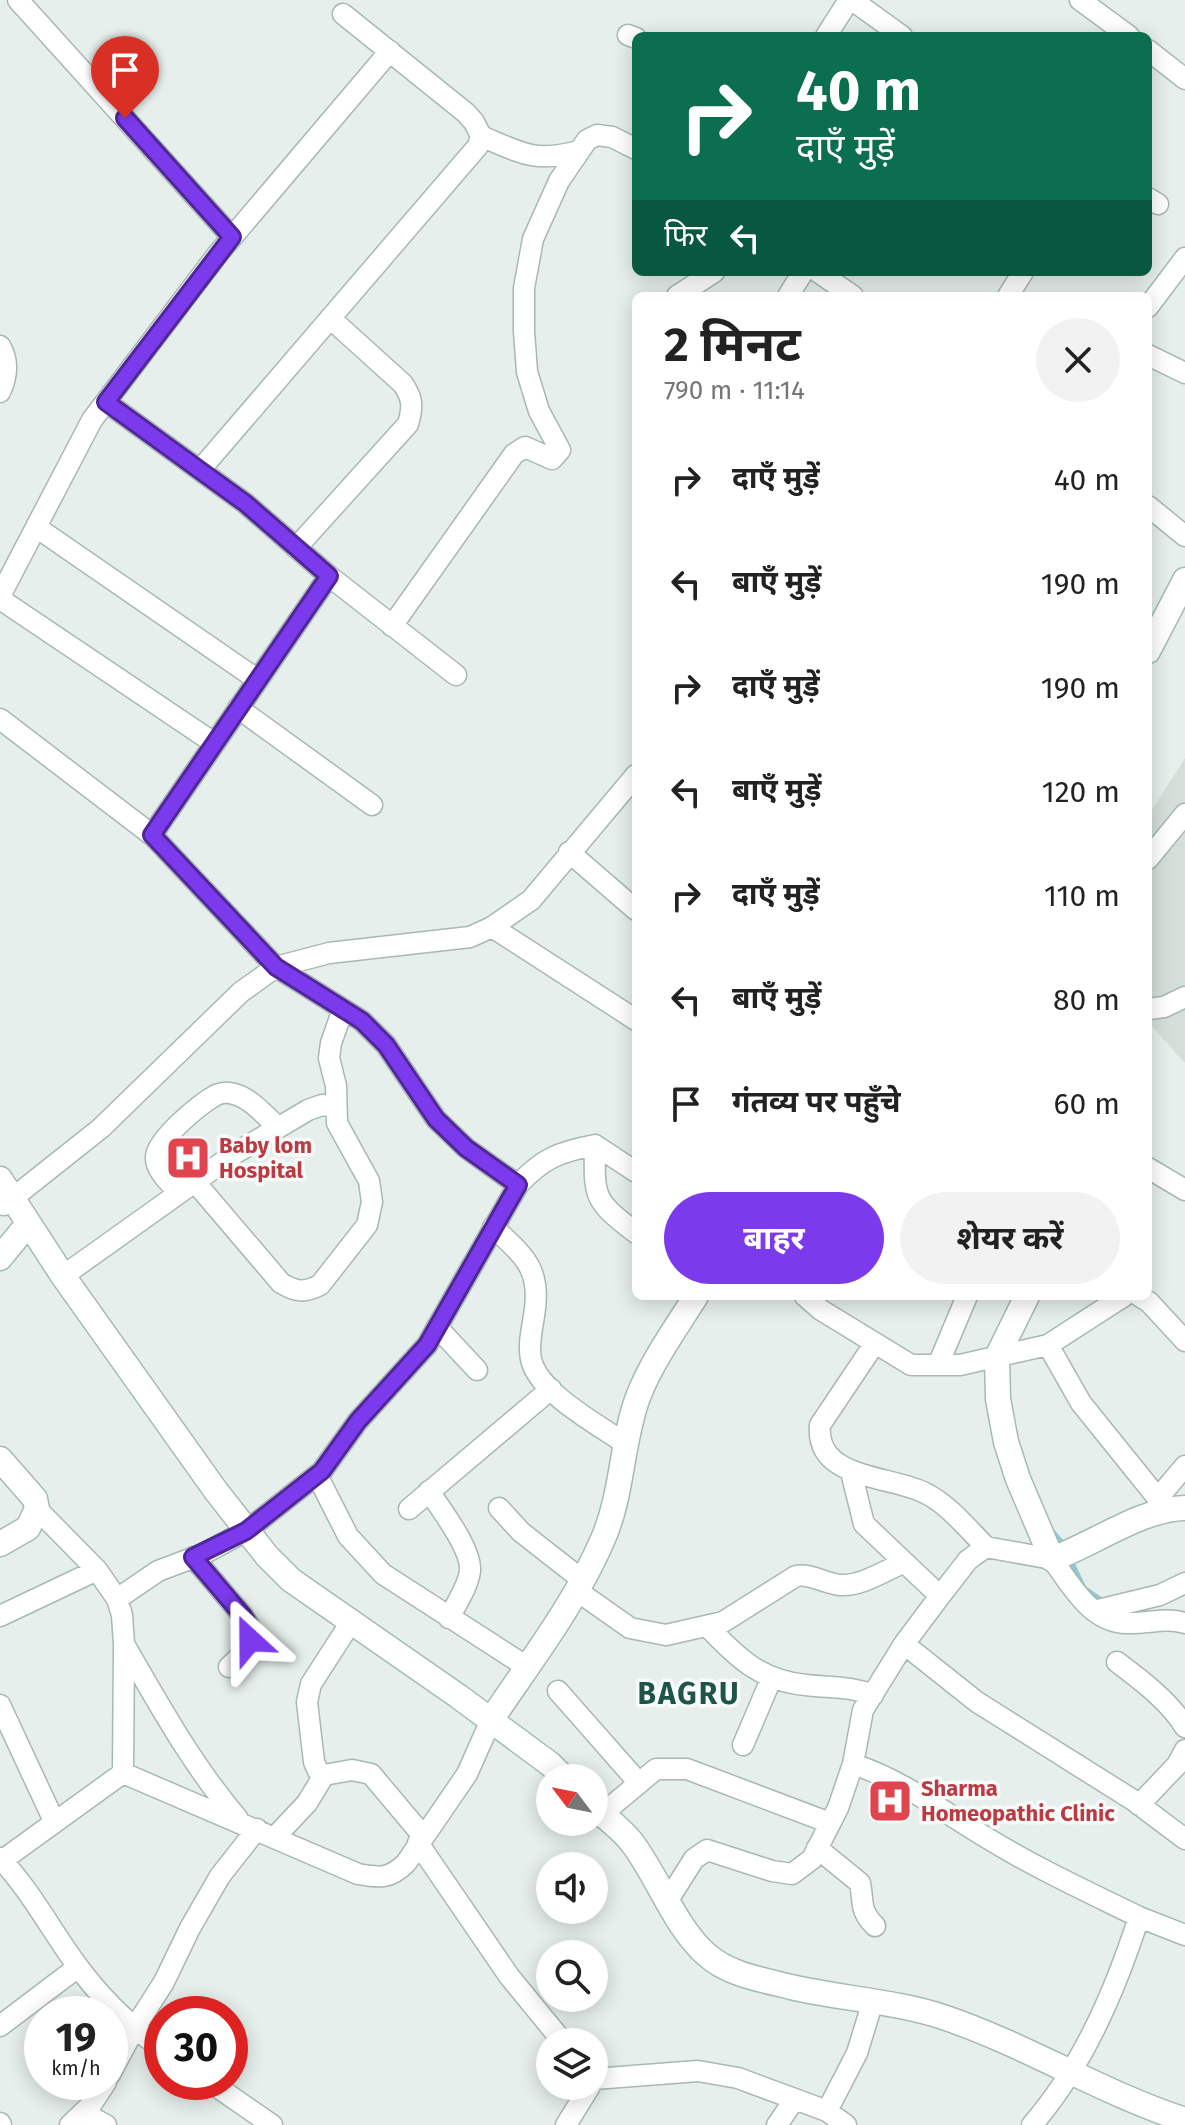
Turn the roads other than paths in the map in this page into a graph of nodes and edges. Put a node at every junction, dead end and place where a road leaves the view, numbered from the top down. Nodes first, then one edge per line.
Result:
1 (18, 0) edge
2 (850, 0) edge
3 (1080, 0) edge
4 (1106, 8) edge
5 (343, 14) dead end
6 (829, 32) edge
7 (896, 32) edge
8 (1126, 32) edge
9 (390, 51) junction
10 (1152, 53) edge
11 (1185, 79) edge
12 (481, 136) junction
13 (632, 147) edge
14 (579, 151) junction
15 (232, 237) junction
16 (1185, 258) edge
17 (708, 276) edge
18 (824, 276) edge
19 (683, 292) edge
20 (847, 292) edge
21 (1152, 302) edge
22 (330, 318) junction
23 (0, 346) edge
24 (1152, 357) edge
25 (1185, 373) edge
26 (0, 392) edge
27 (106, 402) junction
28 (200, 470) junction
29 (1152, 509) edge
30 (36, 527) junction
31 (1185, 536) edge
32 (296, 548) junction
33 (329, 576) junction
34 (1185, 580) edge
35 (0, 597) edge
36 (392, 626) junction
37 (1152, 643) edge
38 (456, 675) dead end
39 (258, 680) junction
40 (238, 708) junction
41 (0, 719) edge
42 (214, 743) junction
43 (632, 780) edge
44 (372, 805) dead end
45 (1185, 814) edge
46 (152, 835) junction
47 (569, 852) junction
48 (1152, 854) edge
49 (632, 898) edge
50 (492, 927) junction
51 (276, 967) junction
52 (1184, 999) edge
53 (1152, 1008) edge
54 (343, 1009) junction
55 (632, 1017) edge
56 (336, 1107) junction
57 (278, 1127) junction
58 (595, 1145) junction
59 (632, 1169) edge
60 (1152, 1170) edge
61 (518, 1185) junction
62 (187, 1188) junction
63 (1185, 1190) edge
64 (11, 1204) edge
65 (493, 1227) junction
66 (632, 1230) edge
67 (0, 1258) edge
68 (63, 1276) junction
69 (693, 1300) edge
70 (810, 1300) edge
71 (965, 1300) edge
72 (1025, 1300) edge
73 (1118, 1300) edge
74 (1146, 1300) edge
75 (437, 1327) junction
76 (1185, 1341) edge
77 (875, 1343) junction
78 (1048, 1345) junction
79 (997, 1357) junction
80 (938, 1365) junction
81 (477, 1370) dead end
82 (551, 1389) junction
83 (626, 1444) junction
84 (0, 1459) edge
85 (1185, 1466) edge
86 (851, 1472) junction
87 (317, 1475) junction
88 (429, 1491) junction
89 (1170, 1506) edge
90 (499, 1508) dead end
91 (37, 1509) junction
92 (409, 1509) dead end
93 (246, 1531) junction
94 (0, 1544) edge
95 (986, 1547) junction
96 (193, 1557) junction
97 (1052, 1559) junction
98 (903, 1563) junction
99 (97, 1570) junction
100 (1185, 1583) edge
101 (579, 1584) junction
102 (940, 1596) junction
103 (117, 1599) junction
104 (1094, 1611) junction
105 (0, 1616) edge
106 (449, 1618) junction
107 (351, 1622) junction
108 (1185, 1623) edge
109 (707, 1626) junction
110 (124, 1644) junction
111 (904, 1644) junction
112 (1117, 1662) dead end
113 (229, 1667) dead end
114 (527, 1667) junction
115 (772, 1677) junction
116 (558, 1691) dead end
117 (873, 1695) junction
118 (0, 1705) edge
119 (491, 1720) junction
120 (1185, 1727) edge
121 (743, 1745) dead end
122 (1185, 1750) edge
123 (546, 1764) edge
124 (853, 1764) junction
125 (123, 1773) junction
126 (324, 1775) junction
127 (639, 1783) junction
128 (608, 1803) edge
129 (1139, 1805) junction
130 (608, 1820) edge
131 (54, 1821) junction
132 (830, 1823) junction
133 (257, 1830) junction
134 (1185, 1838) edge
135 (420, 1839) junction
136 (817, 1848) junction
137 (1, 1860) edge
138 (668, 1900) junction
139 (1139, 1917) junction
140 (875, 1926) dead end
141 (1185, 1935) edge
142 (78, 1967) junction
143 (873, 2001) junction
144 (0, 2026) edge
145 (552, 2028) edge
146 (134, 2029) junction
147 (144, 2036) edge
148 (128, 2040) edge
149 (1070, 2072) junction
150 (608, 2078) edge
151 (92, 2100) edge
152 (230, 2100) edge
153 (581, 2100) edge
154 (794, 2100) junction
155 (827, 2111) junction
156 (1148, 2117) edge
157 (77, 2119) edge
158 (252, 2119) edge
159 (1185, 2120) edge
160 (106, 2125) edge
161 (272, 2125) edge
162 (566, 2125) edge
163 (777, 2125) edge
164 (846, 2125) edge
165 (1032, 2125) edge

1 - 15 street
2 - 6 street
2 - 7 street
3 - 4 street
4 - 8 street
5 - 9 street
9 - 12 street
9 - 15 street
10 - 11 street
12 - 14 street
12 - 22 street
13 - 14 street
14 - 36 street
15 - 27 street
16 - 21 street
17 - 19 street
18 - 20 street
22 - 28 street
22 - 32 street
23 - 26 street
24 - 25 street
27 - 28 street
27 - 30 street
28 - 32 street
29 - 31 street
30 - 35 street
30 - 39 street
32 - 33 street
33 - 36 street
33 - 39 street
34 - 37 main road
35 - 42 street
36 - 38 street
39 - 40 street
40 - 42 street
40 - 44 street
41 - 46 street
42 - 46 street
43 - 47 street
45 - 48 street
46 - 51 street
47 - 49 street
47 - 50 street
50 - 51 street
50 - 55 street
51 - 54 street
51 - 64 street
52 - 53 street
54 - 56 street
54 - 61 street
56 - 57 street
56 - 62 street
57 - 62 street
57 - 62 street
58 - 59 street
58 - 61 street
58 - 66 street
60 - 63 street
61 - 65 street
62 - 68 street
64 - 67 main road
64 - 68 main road
65 - 75 street
65 - 82 street
68 - 93 main road
69 - 83 main road
70 - 77 street
71 - 80 street
72 - 79 main road
73 - 78 street
74 - 76 street
75 - 81 street
75 - 87 street
77 - 80 street
77 - 86 street
78 - 79 street
78 - 89 street
79 - 80 street
79 - 97 main road
82 - 83 street
82 - 88 street
83 - 101 main road
84 - 91 main road
85 - 89 street
86 - 95 street
86 - 98 street
87 - 93 street
87 - 106 street
88 - 92 street
88 - 106 street
89 - 97 main road
90 - 101 street
91 - 94 main road
91 - 99 street
93 - 96 street
93 - 107 main road
95 - 97 street
95 - 102 street
96 - 103 street
96 - 113 street
97 - 104 street
98 - 102 street
98 - 109 street
99 - 103 street
99 - 105 street
100 - 104 street
101 - 109 street
101 - 114 main road
102 - 111 street
103 - 110 street
104 - 108 street
106 - 114 street
107 - 119 main road
107 - 126 street
109 - 115 street
110 - 125 street
110 - 133 street
111 - 117 street
111 - 129 street
112 - 120 street
114 - 119 main road
115 - 117 street
115 - 121 street
116 - 127 street
117 - 124 street
118 - 131 street
119 - 123 main road
119 - 135 street
122 - 129 street
124 - 132 street
124 - 139 street
125 - 131 street
125 - 133 street
126 - 133 street
126 - 135 street
127 - 128 street
127 - 132 street
129 - 134 street
130 - 138 main road
131 - 137 street
132 - 136 street
133 - 135 street
133 - 146 street
135 - 145 street
136 - 138 street
136 - 140 street
137 - 142 street
138 - 143 main road
139 - 141 street
139 - 149 street
142 - 144 street
142 - 146 street
143 - 149 main road
143 - 155 street
146 - 147 street
146 - 148 street
149 - 156 main road
149 - 165 street
150 - 154 street
151 - 157 street
152 - 158 street
153 - 162 street
154 - 155 street
154 - 163 street
155 - 164 street
156 - 159 main road
157 - 160 street
158 - 161 street

